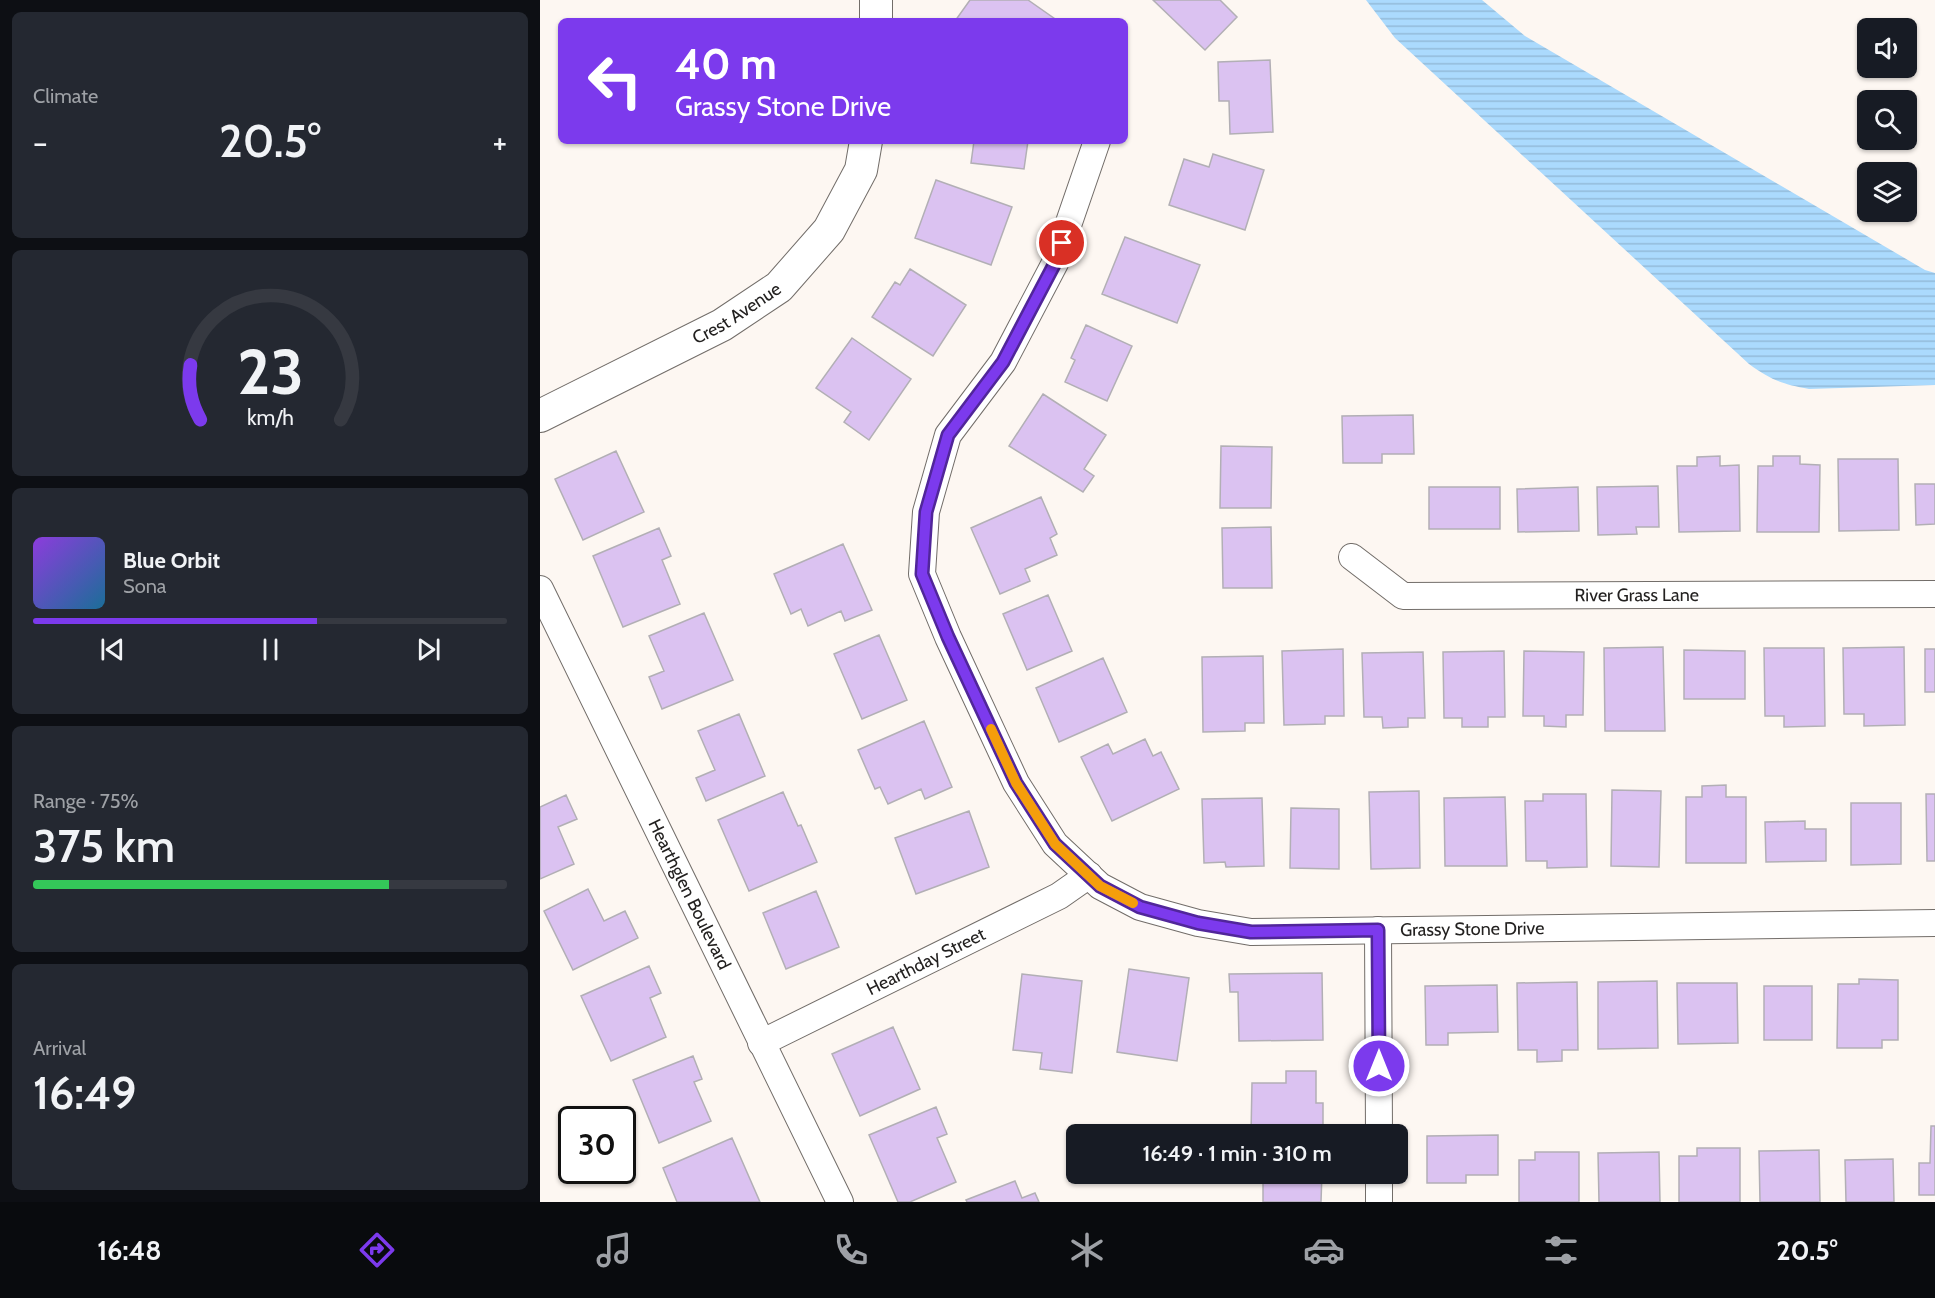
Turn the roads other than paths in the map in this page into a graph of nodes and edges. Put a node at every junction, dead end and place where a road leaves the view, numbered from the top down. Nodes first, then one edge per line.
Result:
1 (876, 0) edge
2 (876, 18) edge
3 (865, 144) edge
4 (1096, 144) edge
5 (540, 416) edge
6 (1352, 557) dead end
7 (540, 589) edge
8 (1935, 594) edge
9 (1089, 875) junction
10 (1935, 923) edge
11 (1378, 930) junction
12 (761, 1043) junction
13 (1379, 1124) edge
14 (1379, 1184) edge
15 (840, 1202) edge
16 (1379, 1202) edge

1 - 2 street
3 - 5 street, Crest Avenue
4 - 9 street, Grassy Stone Drive
6 - 8 street, River Grass Lane
7 - 12 street, Hearthglen Boulevard
9 - 11 street, Grassy Stone Drive
9 - 12 street, Hearthday Street
10 - 11 street, Grassy Stone Drive
11 - 13 street
12 - 15 street, Hearthglen Boulevard
14 - 16 street

